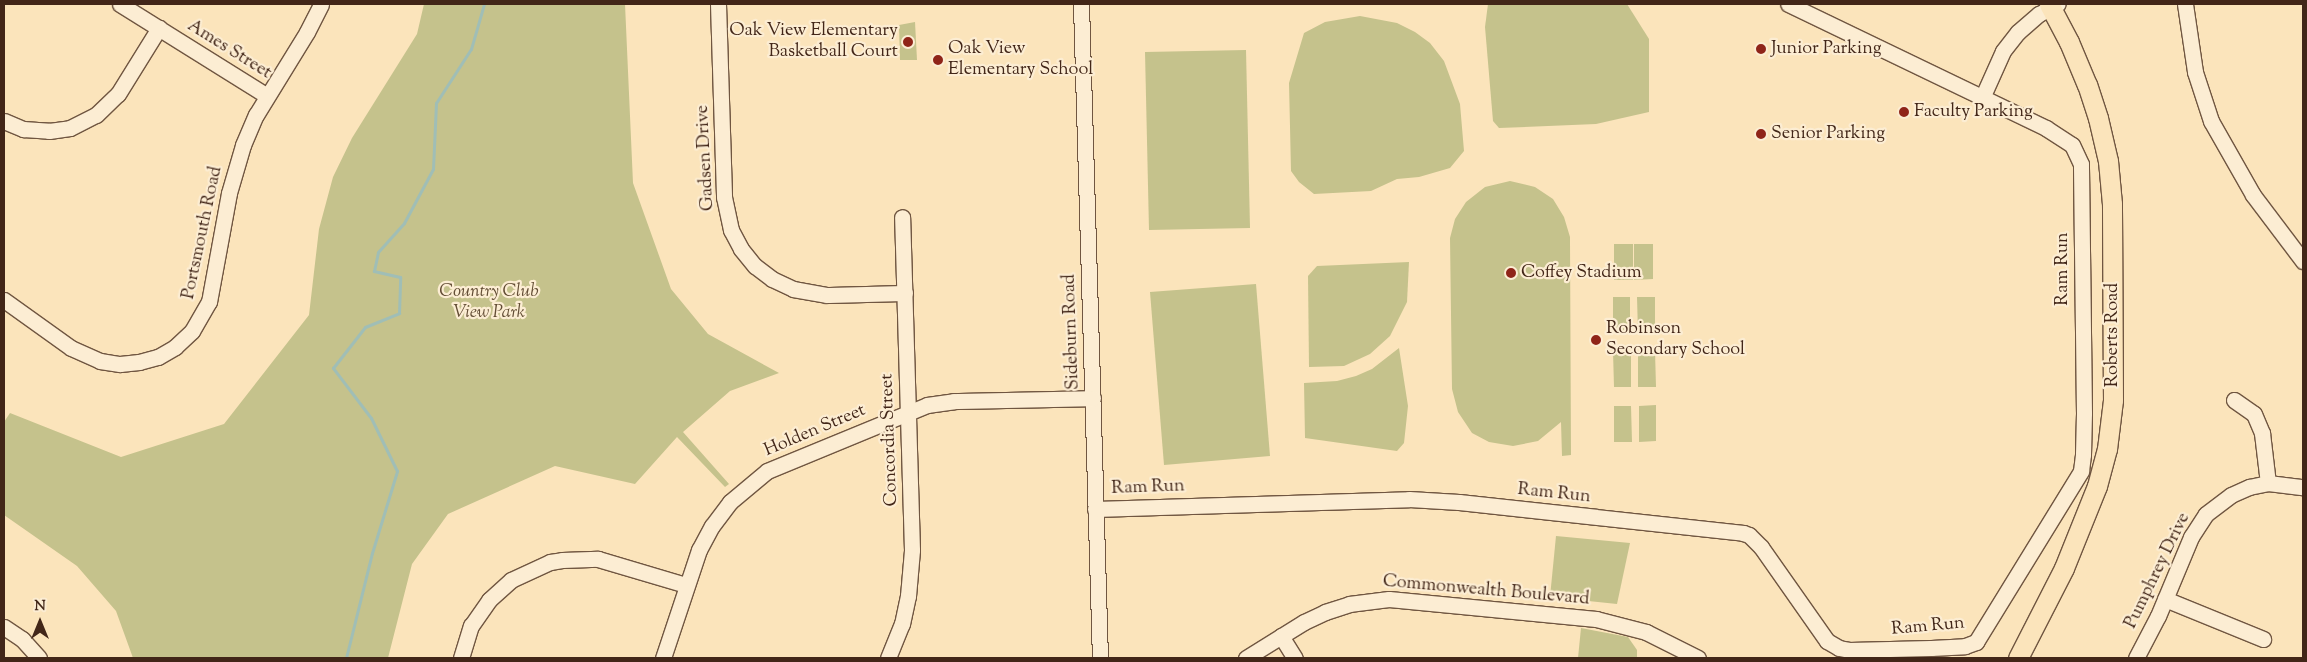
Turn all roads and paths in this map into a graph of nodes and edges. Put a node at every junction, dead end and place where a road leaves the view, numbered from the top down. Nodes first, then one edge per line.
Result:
1 (120, 4) edge
2 (321, 4) edge
3 (718, 4) edge
4 (1081, 4) edge
5 (1788, 4) edge
6 (2185, 4) edge
7 (2053, 5) edge
8 (159, 28) junction
9 (267, 96) junction
10 (1982, 98) junction
11 (4, 121) edge
12 (902, 218) dead end
13 (2303, 261) edge
14 (905, 293) junction
15 (4, 300) edge
16 (1093, 398) junction
17 (2234, 400) dead end
18 (908, 413) junction
19 (2268, 483) junction
20 (2303, 487) edge
21 (1095, 509) junction
22 (686, 585) junction
23 (2165, 599) junction
24 (4, 627) edge
25 (1281, 636) junction
26 (2263, 639) dead end
27 (39, 658) edge
28 (461, 658) edge
29 (663, 658) edge
30 (888, 658) edge
31 (1100, 658) edge
32 (1246, 658) edge
33 (1295, 658) edge
34 (1698, 658) edge
35 (2018, 658) edge
36 (2136, 658) edge

1 - 8 street, Ames Street
2 - 9 street, Portsmouth Road
3 - 14 street, Gadsen Drive
4 - 16 street, Sideburn Road
5 - 10 street, Ram Run
6 - 13 street
7 - 10 street
7 - 35 main road, Roberts Road
8 - 9 street, Ames Street
8 - 11 street
9 - 15 street, Portsmouth Road
10 - 21 street, Ram Run
12 - 14 street, Concordia Street
14 - 18 street, Concordia Street
16 - 18 street, Holden Street
16 - 21 street, Sideburn Road
17 - 19 street
18 - 22 street, Holden Street
18 - 30 street, Concordia Street
19 - 20 street, Pumphrey Drive
19 - 23 street, Pumphrey Drive
21 - 31 street, Sideburn Road
22 - 28 street
22 - 29 street, Holden Street
23 - 26 street
23 - 36 street, Pumphrey Drive
24 - 27 street
25 - 32 street, Commonwealth Boulevard
25 - 33 street
25 - 34 street, Commonwealth Boulevard

